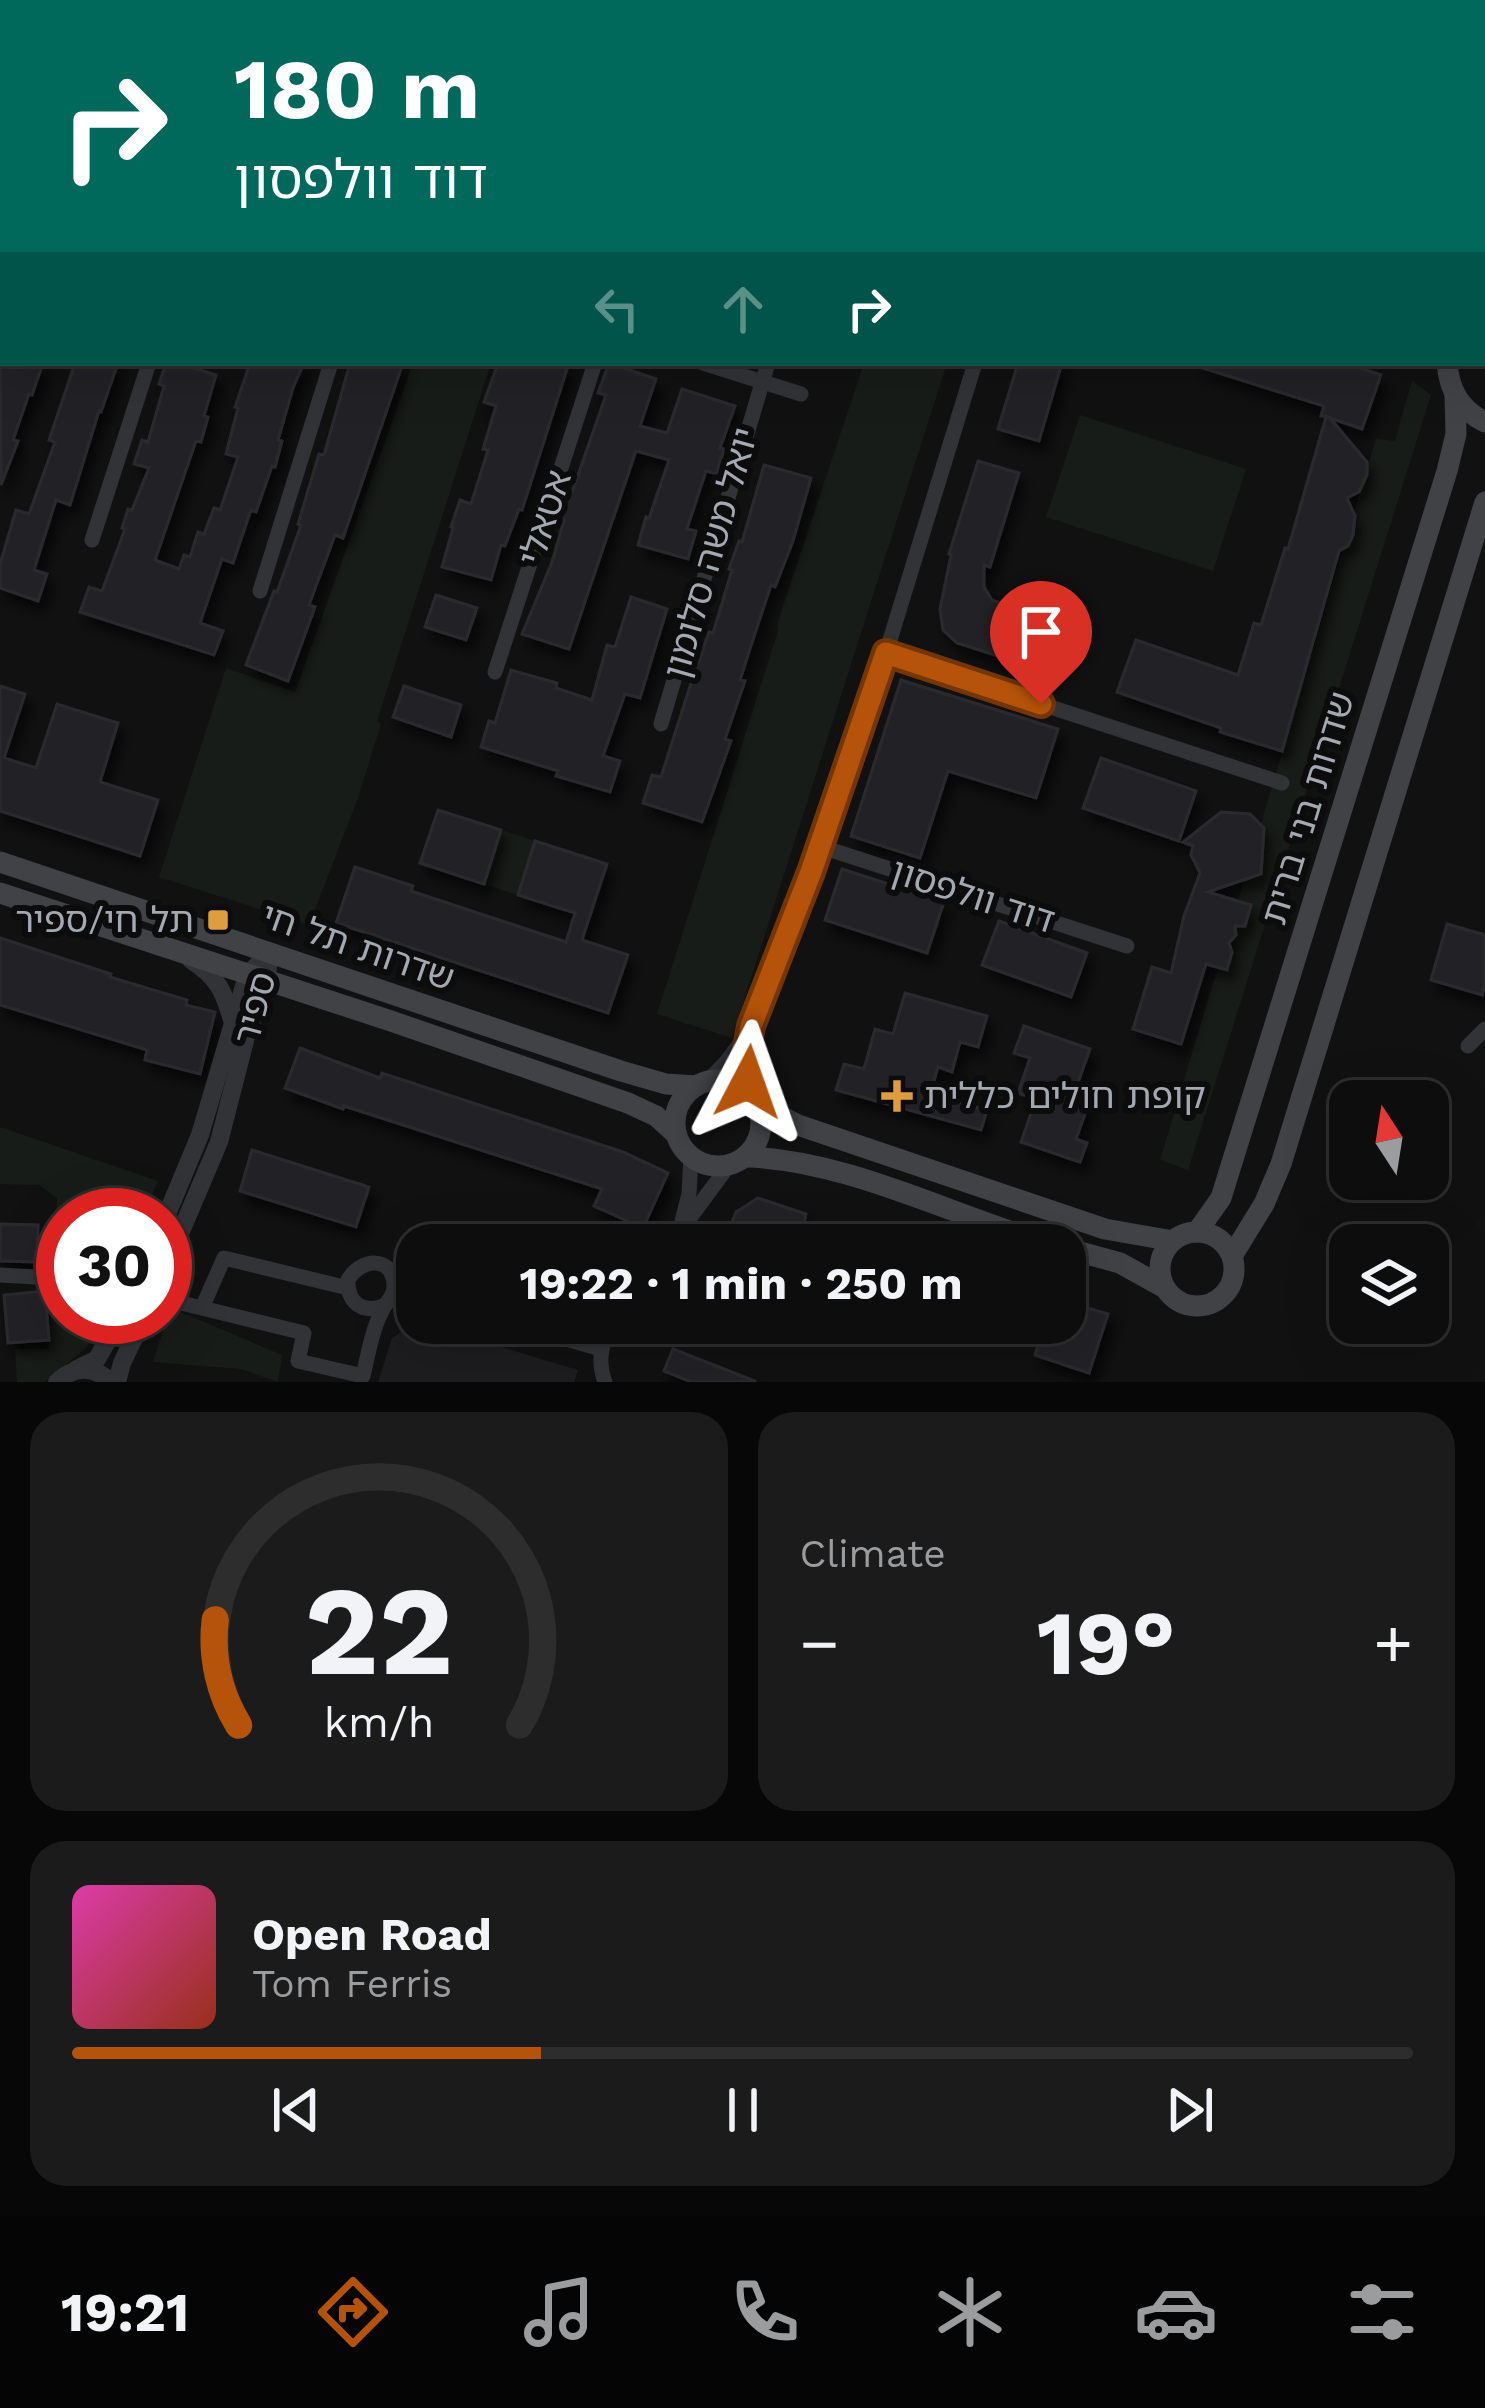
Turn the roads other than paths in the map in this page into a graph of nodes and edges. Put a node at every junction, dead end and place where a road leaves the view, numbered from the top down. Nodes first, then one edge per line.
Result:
1 (148, 366) edge
2 (331, 366) edge
3 (594, 366) edge
4 (712, 366) edge
5 (767, 366) edge
6 (974, 366) edge
7 (1450, 380) edge
8 (762, 382) junction
9 (801, 394) dead end
10 (1485, 422) edge
11 (1485, 502) edge
12 (92, 540) dead end
13 (260, 591) dead end
14 (886, 653) junction
15 (495, 672) dead end
16 (661, 724) dead end
17 (1282, 783) dead end
18 (819, 846) junction
19 (0, 862) edge
20 (0, 893) edge
21 (1127, 946) dead end
22 (269, 951) junction
23 (182, 953) junction
24 (257, 979) junction
25 (310, 995) junction
26 (751, 1026) junction
27 (240, 1028) junction
28 (1485, 1029) edge
29 (1468, 1046) dead end
30 (702, 1083) junction
31 (754, 1100) junction
32 (676, 1134) junction
33 (691, 1157) junction
34 (737, 1161) junction
35 (178, 1188) edge
36 (192, 1206) edge
37 (679, 1224) edge
38 (687, 1224) edge
39 (991, 1224) edge
40 (1198, 1232) junction
41 (1173, 1241) junction
42 (1086, 1254) edge
43 (1232, 1256) junction
44 (0, 1275) edge
45 (392, 1275) junction
46 (35, 1277) dead end
47 (396, 1277) edge
48 (348, 1288) junction
49 (1165, 1288) junction
50 (396, 1300) edge
51 (388, 1301) junction
52 (192, 1306) edge
53 (202, 1308) junction
54 (106, 1344) edge
55 (131, 1344) edge
56 (598, 1344) edge
57 (599, 1344) edge
58 (602, 1345) junction
59 (75, 1370) junction
60 (57, 1382) edge
61 (114, 1382) edge
62 (605, 1382) edge

1 - 12 street
2 - 13 street
3 - 15 street, אטאלי
4 - 8 street
5 - 8 street, יואל משה סלומון
6 - 14 street
7 - 10 main road
7 - 40 main road, שדרות בני ברית
8 - 9 street
8 - 16 street, יואל משה סלומון
11 - 43 main road
14 - 17 street
14 - 18 street
18 - 21 street, דוד וולפסון
18 - 26 street
19 - 22 main road, שדרות תל חי
20 - 23 main road, שדרות תל חי
22 - 24 street, ספיר
22 - 30 main road, שדרות תל חי
23 - 24 main road, שדרות תל חי
23 - 27 street
24 - 25 main road, שדרות תל חי
24 - 27 street, ספיר
25 - 27 street
25 - 32 main road, שדרות תל חי
26 - 30 street
26 - 31 street
27 - 35 street, ספיר
27 - 36 street, ספיר
28 - 29 street
30 - 31 main road
30 - 32 main road
31 - 34 main road
31 - 41 main road
32 - 33 main road
33 - 34 main road
33 - 37 street
34 - 38 street
34 - 39 main road
40 - 41 main road
40 - 43 main road
41 - 49 main road
42 - 49 main road
43 - 49 main road
44 - 46 street
45 - 47 street
45 - 48 street
45 - 51 street
48 - 51 street
48 - 53 street
50 - 51 street
51 - 53 street
52 - 53 street
54 - 59 street
55 - 61 street
56 - 58 street
57 - 58 street
58 - 62 street
59 - 60 street
59 - 61 street

